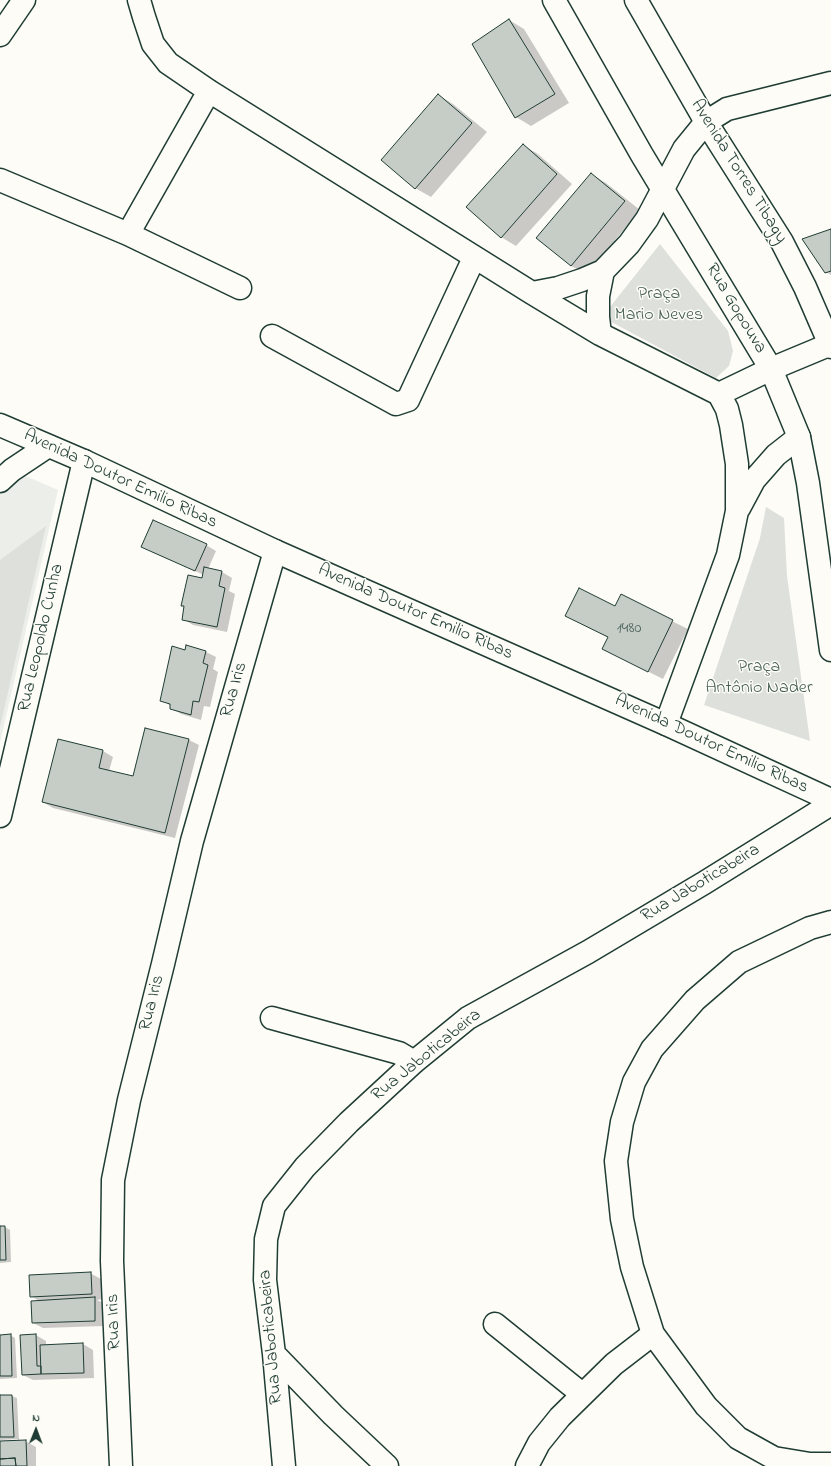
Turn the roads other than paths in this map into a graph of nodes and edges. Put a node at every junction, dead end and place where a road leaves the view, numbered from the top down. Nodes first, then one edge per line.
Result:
1 (24, 0) edge
2 (139, 0) edge
3 (554, 0) edge
4 (636, 0) edge
5 (0, 35) edge
6 (831, 83) edge
7 (208, 91) junction
8 (706, 122) junction
9 (0, 180) edge
10 (663, 189) junction
11 (128, 234) junction
12 (474, 258) junction
13 (603, 271) junction
14 (240, 288) dead end
15 (532, 293) junction
16 (600, 334) junction
17 (272, 336) dead end
18 (831, 345) edge
19 (771, 369) junction
20 (719, 394) junction
21 (0, 425) edge
22 (799, 437) junction
23 (48, 446) junction
24 (84, 461) junction
25 (0, 481) edge
26 (737, 511) junction
27 (274, 552) junction
28 (831, 650) edge
29 (666, 724) junction
30 (831, 800) edge
31 (831, 804) edge
32 (0, 816) edge
33 (831, 922) edge
34 (272, 1018) dead end
35 (414, 1062) junction
36 (495, 1324) dead end
37 (653, 1334) junction
38 (274, 1354) junction
39 (582, 1394) junction
40 (831, 1464) edge
41 (121, 1466) edge
42 (284, 1466) edge
43 (387, 1466) edge
44 (526, 1466) edge

1 - 5 street
2 - 7 street
3 - 10 street, Rua Gopouva
4 - 8 street, Avenida Torres Tibagy
6 - 8 street
7 - 11 street
7 - 12 street
8 - 10 street
8 - 18 street, Avenida Torres Tibagy
9 - 11 street
10 - 13 street
10 - 19 street, Rua Gopouva
11 - 14 street
12 - 15 street
12 - 17 street
13 - 15 street
13 - 16 street
15 - 16 street
16 - 20 street
18 - 19 street
19 - 20 street
19 - 22 street, Rua Gopouva
20 - 26 street
21 - 23 street, Avenida Doutor Emilio Ribas
22 - 26 street
22 - 28 street, Rua Gopouva
23 - 24 street, Avenida Doutor Emilio Ribas
23 - 25 street
24 - 27 street, Avenida Doutor Emilio Ribas
24 - 32 street, Rua Leopoldo Cunha
26 - 29 street
27 - 29 street, Avenida Doutor Emilio Ribas
27 - 41 street, Rua Iris
29 - 30 street, Avenida Doutor Emilio Ribas
31 - 35 street, Rua Jaboticabeira
33 - 37 street
34 - 35 street
35 - 38 street, Rua Jaboticabeira
36 - 39 street
37 - 39 street
37 - 40 street
38 - 42 street, Rua Jaboticabeira
38 - 43 street
39 - 44 street

